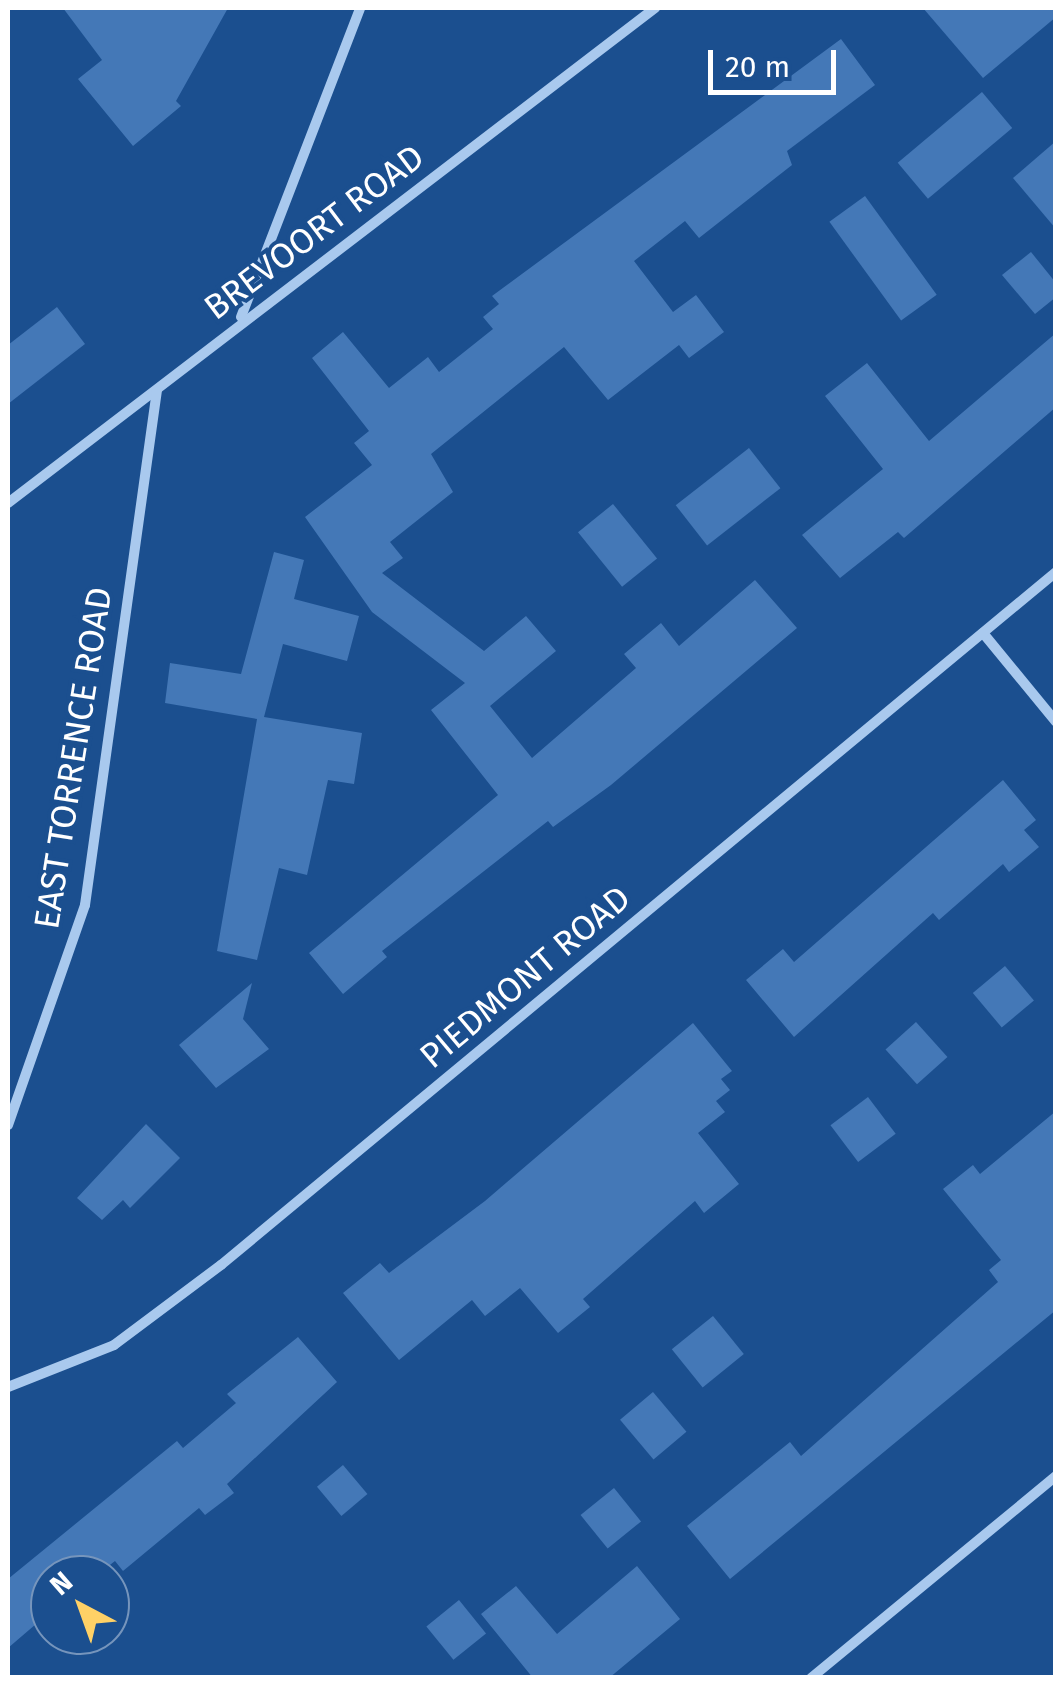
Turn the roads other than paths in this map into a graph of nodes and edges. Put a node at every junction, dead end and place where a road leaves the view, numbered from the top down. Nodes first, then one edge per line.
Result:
1 (360, 8) edge
2 (654, 8) edge
3 (241, 318) junction
4 (157, 390) junction
5 (8, 503) edge
6 (1056, 572) edge
7 (983, 633) junction
8 (1056, 722) edge
9 (8, 1125) edge
10 (8, 1387) edge
11 (1056, 1476) edge
12 (811, 1678) edge

1 - 3 street
2 - 3 street, BREVOORT ROAD
3 - 4 street, BREVOORT ROAD
4 - 5 street, BREVOORT ROAD
4 - 9 street, EAST TORRENCE ROAD
6 - 7 street, PIEDMONT ROAD
7 - 8 street
7 - 10 street, PIEDMONT ROAD
11 - 12 street

